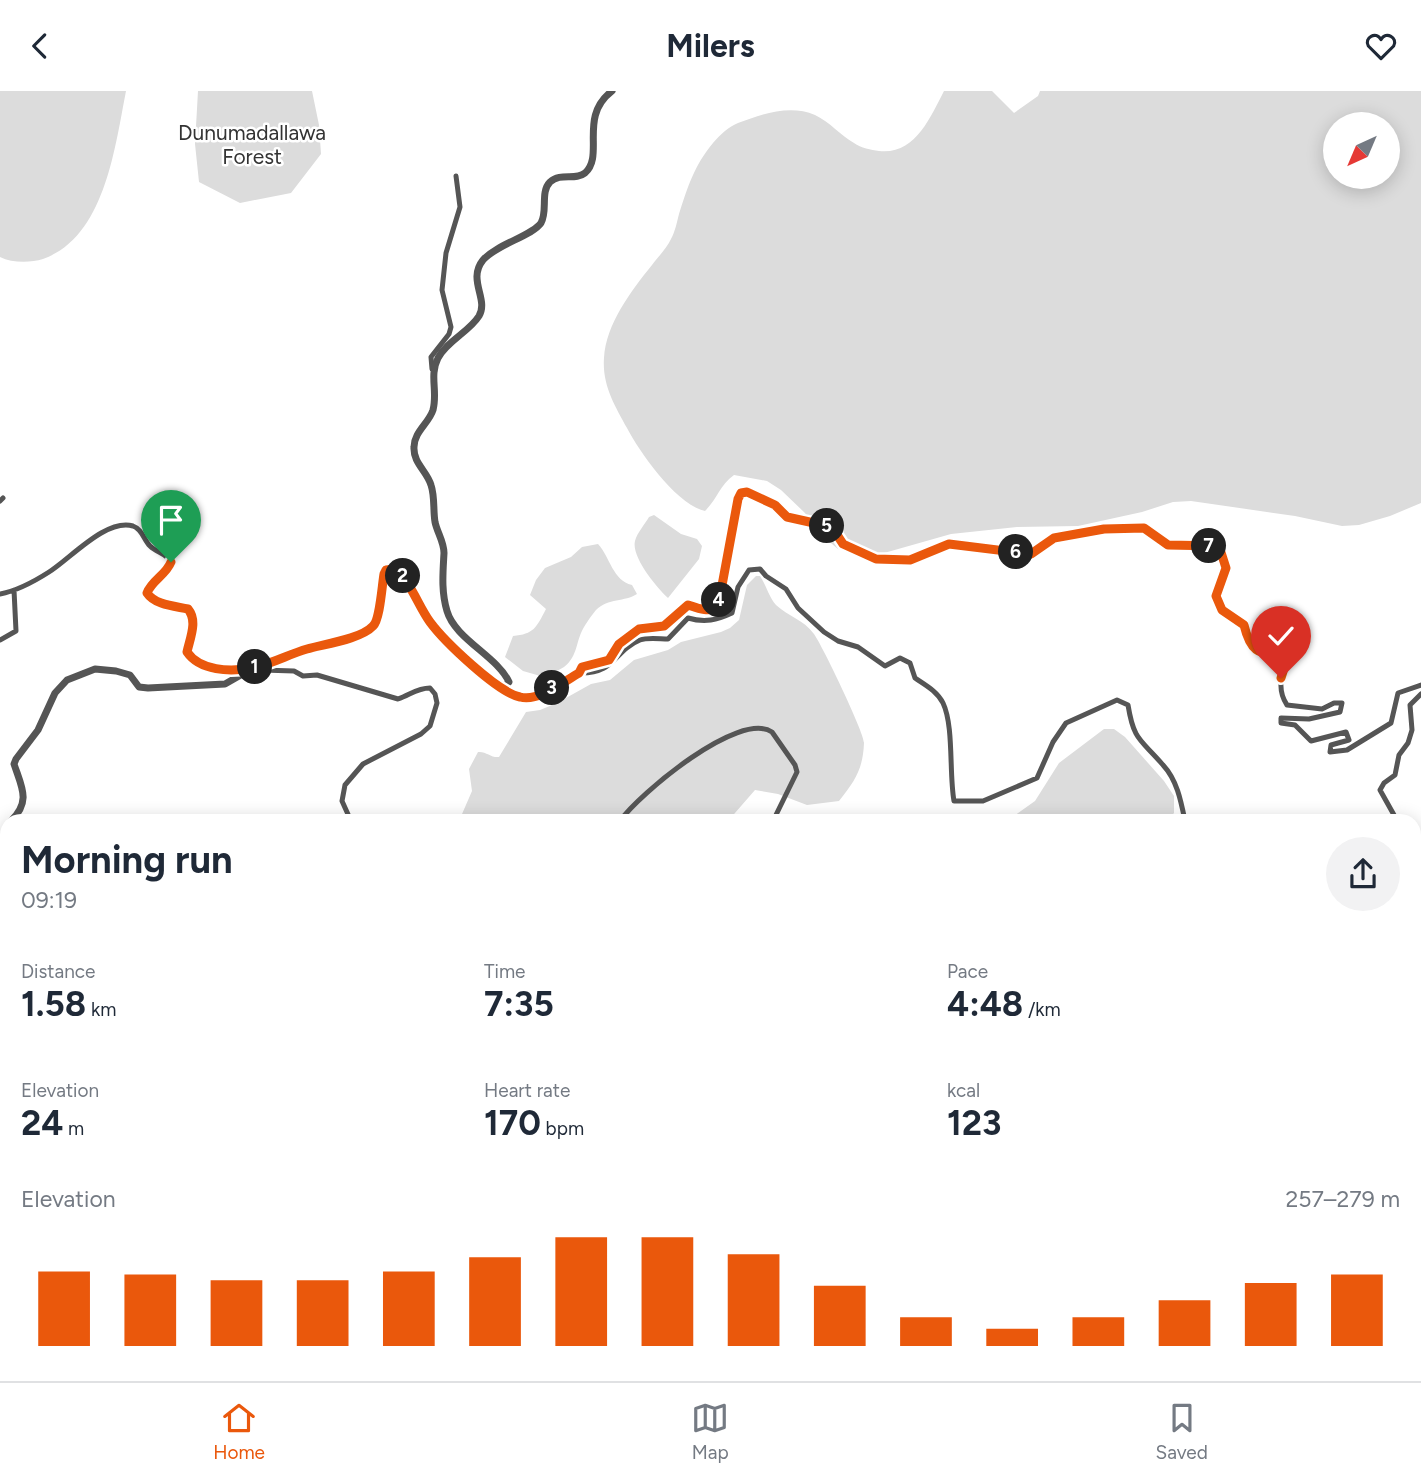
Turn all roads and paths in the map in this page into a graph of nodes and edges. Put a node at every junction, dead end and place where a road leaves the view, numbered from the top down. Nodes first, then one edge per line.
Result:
1 (612, 91) edge
2 (456, 176) dead end
3 (433, 372) junction
4 (14, 590) junction
5 (0, 594) edge
6 (0, 640) edge
7 (253, 668) junction
8 (579, 673) junction
9 (1421, 685) edge
10 (500, 687) junction
11 (1421, 694) edge
12 (18, 814) edge
13 (348, 814) edge
14 (627, 814) edge
15 (776, 814) edge
16 (1184, 814) edge
17 (1394, 814) edge

1 - 3 street
2 - 3 street
3 - 10 street
4 - 5 street
4 - 6 street
4 - 7 street
7 - 10 street
7 - 12 street
7 - 13 street
8 - 9 street
8 - 10 street
8 - 16 street
11 - 17 street
14 - 15 street

